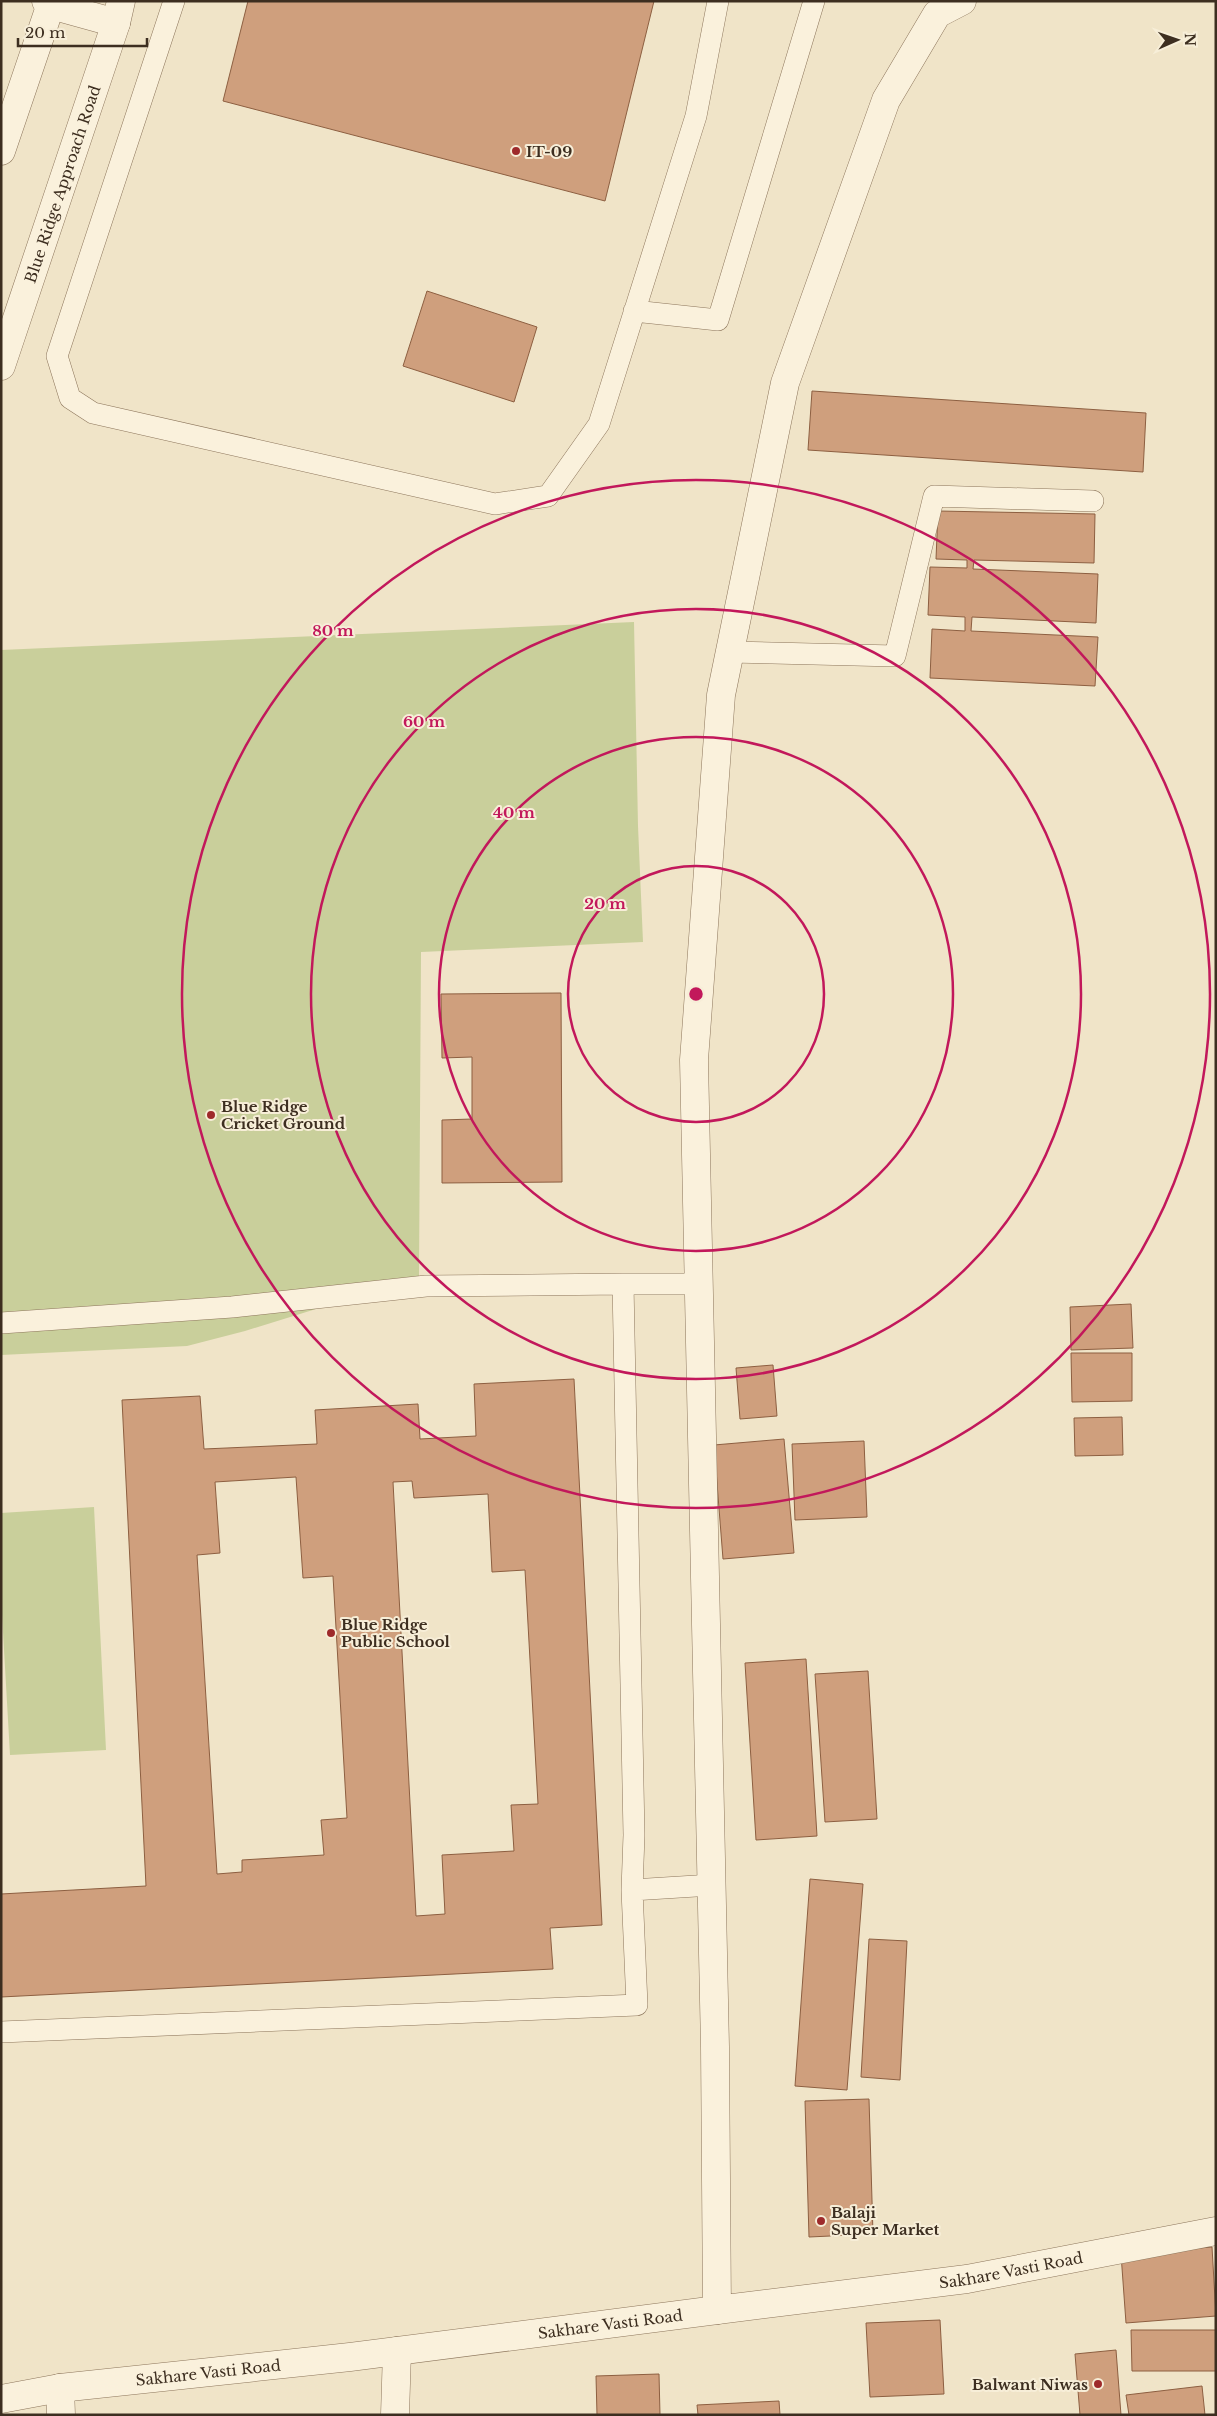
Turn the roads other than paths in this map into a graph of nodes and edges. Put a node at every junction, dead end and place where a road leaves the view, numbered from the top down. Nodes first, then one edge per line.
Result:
1 (174, 1) edge
2 (718, 1) edge
3 (814, 1) edge
4 (962, 1) edge
5 (50, 2) edge
6 (118, 12) edge
7 (1, 151) edge
8 (634, 311) junction
9 (1, 366) edge
10 (1093, 501) dead end
11 (729, 652) junction
12 (622, 1284) junction
13 (699, 1284) junction
14 (1, 1323) edge
15 (712, 1885) junction
16 (632, 1890) junction
17 (1, 2032) edge
18 (1216, 2231) edge
19 (717, 2310) junction
20 (397, 2351) junction
21 (60, 2388) junction
22 (1, 2399) edge
23 (61, 2415) edge
24 (395, 2415) edge

1 - 8 lane
2 - 8 lane
3 - 8 lane
4 - 11 street
5 - 6 street
5 - 7 street
6 - 9 street, Blue Ridge Approach Road
10 - 11 lane
11 - 13 street
12 - 13 lane
12 - 14 lane
12 - 16 lane
13 - 15 street
15 - 16 lane
15 - 19 street
16 - 17 lane
18 - 19 street, Sakhare Vasti Road
19 - 20 street, Sakhare Vasti Road
20 - 21 street, Sakhare Vasti Road
20 - 24 street
21 - 22 street, Sakhare Vasti Road
21 - 23 street

